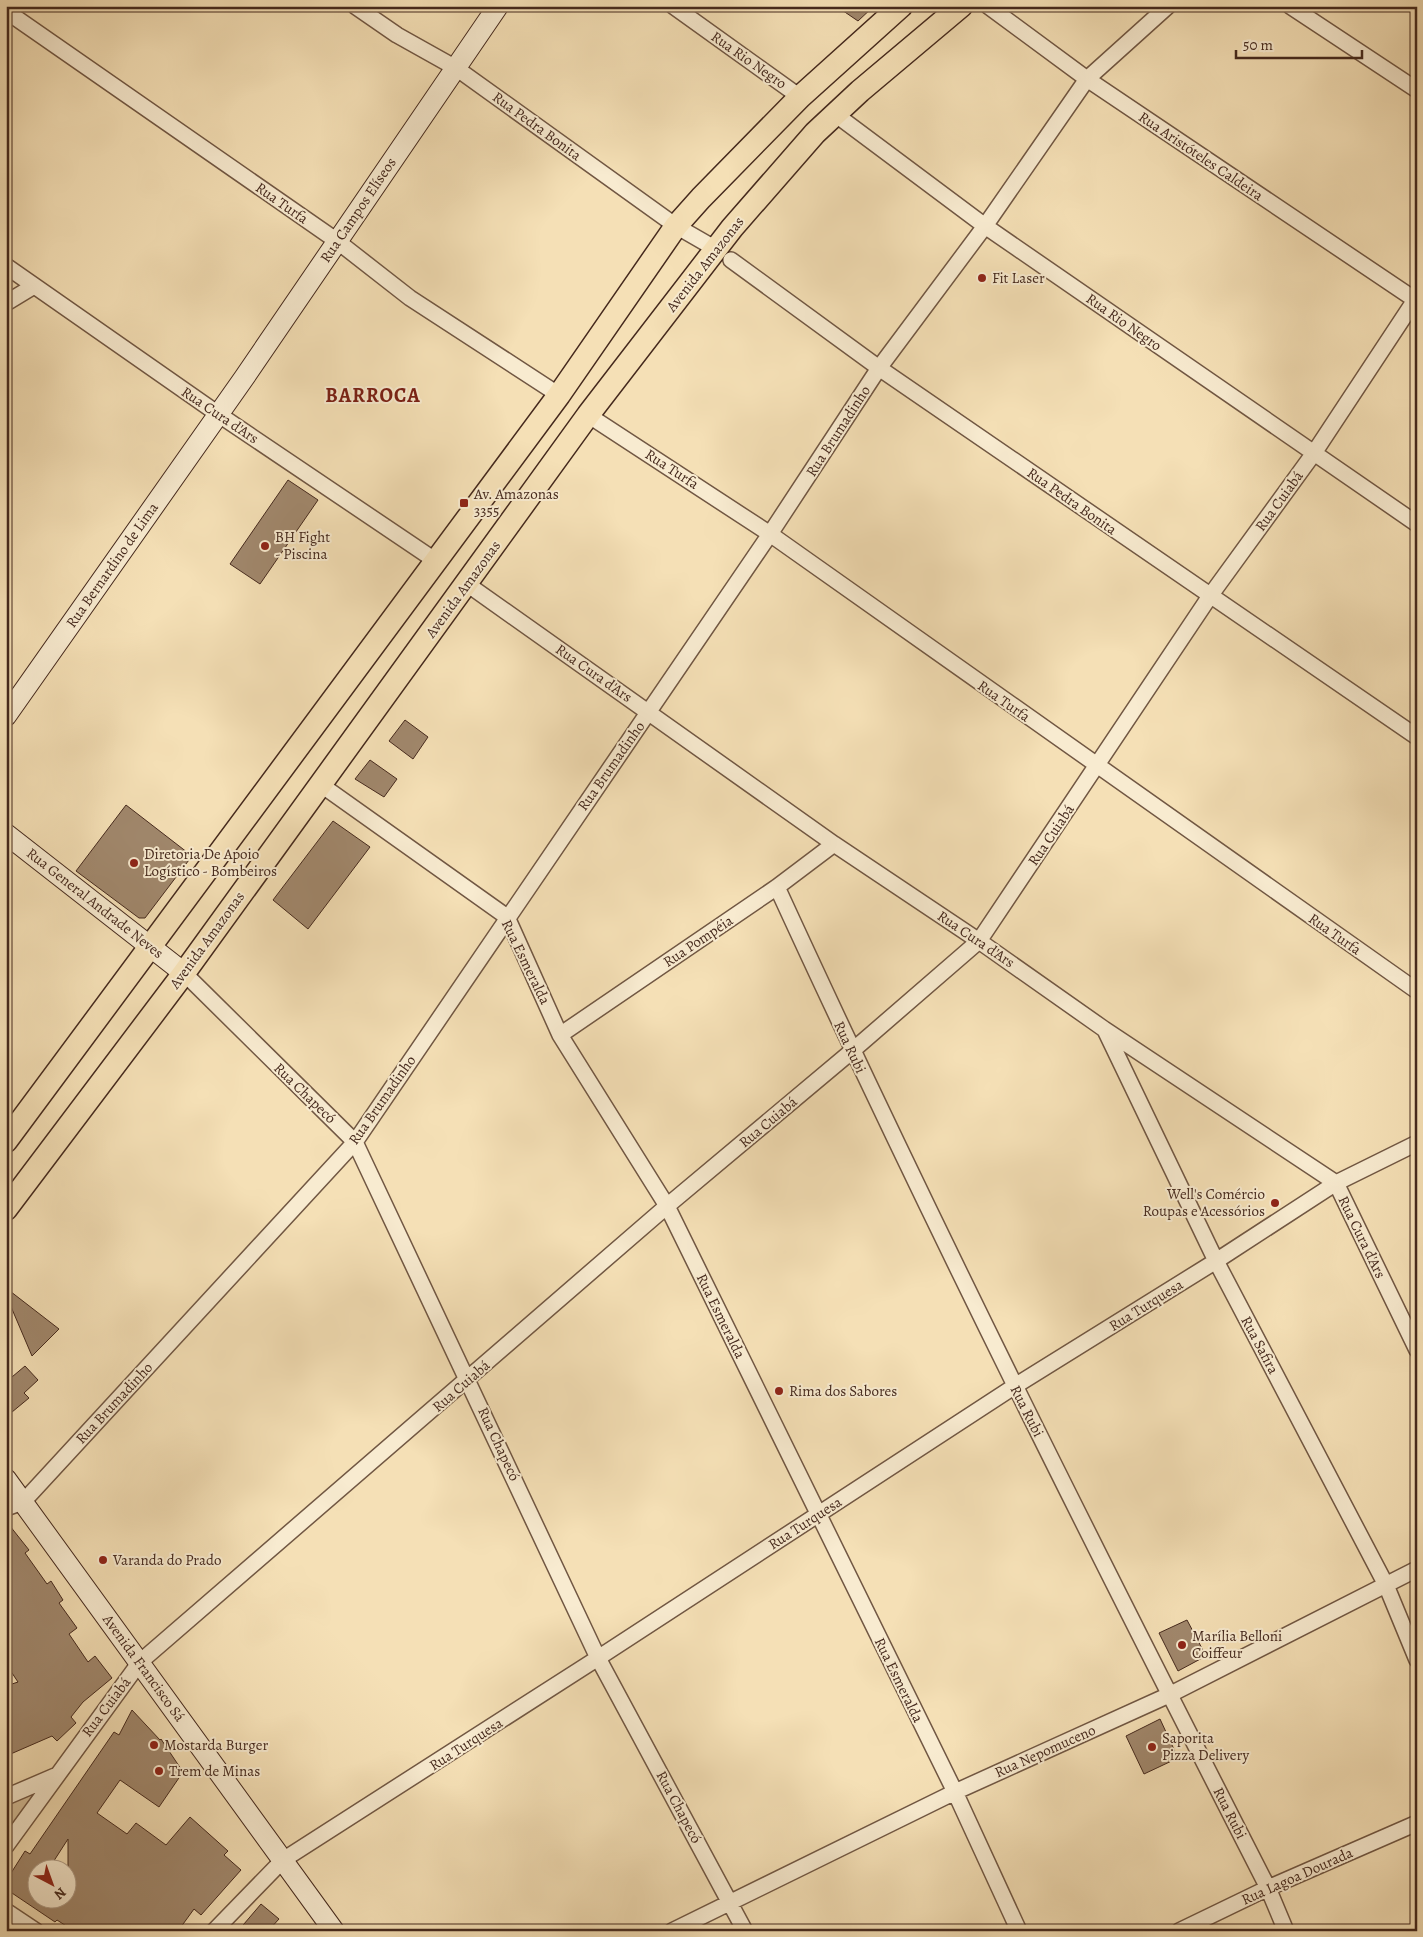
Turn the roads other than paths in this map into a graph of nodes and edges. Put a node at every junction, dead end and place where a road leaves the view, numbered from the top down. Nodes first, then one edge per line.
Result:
1 (356, 6) edge
2 (498, 6) edge
3 (673, 6) edge
4 (901, 6) edge
5 (961, 6) edge
6 (988, 6) edge
7 (1168, 6) edge
8 (1290, 6) edge
9 (6, 11) edge
10 (456, 68) junction
11 (1088, 79) junction
12 (1417, 90) edge
13 (800, 97) junction
14 (835, 114) junction
15 (676, 226) junction
16 (985, 226) junction
17 (337, 242) junction
18 (723, 254) junction
19 (6, 266) edge
20 (34, 286) junction
21 (1416, 299) edge
22 (6, 303) edge
23 (879, 368) junction
24 (559, 395) junction
25 (218, 414) junction
26 (588, 415) junction
27 (1314, 453) junction
28 (1417, 524) edge
29 (770, 534) junction
30 (436, 561) junction
31 (467, 584) junction
32 (1210, 596) junction
33 (648, 712) junction
34 (6, 716) edge
35 (1417, 737) edge
36 (1097, 767) junction
37 (320, 784) junction
38 (6, 834) edge
39 (834, 844) junction
40 (777, 887) junction
41 (507, 917) junction
42 (978, 941) junction
43 (150, 946) junction
44 (184, 974) junction
45 (1417, 991) edge
46 (1104, 1029) junction
47 (560, 1035) junction
48 (852, 1052) junction
49 (6, 1141) edge
50 (355, 1142) junction
51 (1417, 1143) edge
52 (1336, 1183) junction
53 (667, 1206) junction
54 (6, 1209) edge
55 (1216, 1261) junction
56 (1417, 1350) edge
57 (469, 1380) junction
58 (1015, 1386) junction
59 (6, 1479) edge
60 (14, 1505) edge
61 (817, 1515) junction
62 (1417, 1569) edge
63 (1386, 1585) junction
64 (598, 1658) junction
65 (1417, 1660) edge
66 (140, 1662) junction
67 (1169, 1695) junction
68 (56, 1775) junction
69 (955, 1792) junction
70 (6, 1798) edge
71 (1417, 1824) edge
72 (6, 1846) edge
73 (283, 1860) junction
74 (1268, 1888) junction
75 (730, 1902) junction
76 (6, 1911) edge
77 (36, 1931) edge
78 (214, 1931) edge
79 (334, 1931) edge
80 (672, 1931) edge
81 (745, 1931) edge
82 (1018, 1931) edge
83 (1179, 1931) edge
84 (1286, 1931) edge

1 - 10 street, Rua Pedra Bonita
2 - 10 street, Rua Campos Elíseos
3 - 13 street, Rua Rio Negro
4 - 13 main road
5 - 14 main road, Avenida Amazonas
6 - 11 street, Rua Aristóteles Caldeira
7 - 11 street, Rua Brumadinho
8 - 12 street
9 - 17 street, Rua Turfa
10 - 15 street, Rua Pedra Bonita
10 - 17 street, Rua Campos Elíseos
11 - 16 street, Rua Brumadinho
11 - 21 street, Rua Aristóteles Caldeira
13 - 15 main road
14 - 16 street, Rua Rio Negro
14 - 18 main road, Avenida Amazonas
15 - 18 street, Rua Pedra Bonita
15 - 24 main road
16 - 23 street, Rua Brumadinho
16 - 27 street, Rua Rio Negro
17 - 24 street, Rua Turfa
17 - 25 street, Rua Campos Elíseos
18 - 23 street, Rua Pedra Bonita
18 - 26 main road, Avenida Amazonas
19 - 20 street, Rua Cura d'Ars
20 - 22 street
20 - 25 street, Rua Cura d'Ars
21 - 27 street, Rua Cuiabá
23 - 29 street, Rua Brumadinho
23 - 32 street, Rua Pedra Bonita
24 - 30 main road
25 - 30 street, Rua Cura d'Ars
25 - 34 street, Rua Bernardino de Lima
26 - 29 street, Rua Turfa
26 - 31 main road, Avenida Amazonas
27 - 28 street, Rua Rio Negro
27 - 32 street, Rua Cuiabá
29 - 33 street, Rua Brumadinho
29 - 36 street, Rua Turfa
30 - 43 main road
31 - 33 street, Rua Cura d'Ars
31 - 37 main road, Avenida Amazonas
32 - 35 street, Rua Pedra Bonita
32 - 36 street, Rua Cuiabá
33 - 39 street, Rua Cura d'Ars
33 - 41 street, Rua Brumadinho
36 - 42 street, Rua Cuiabá
36 - 45 street, Rua Turfa
37 - 41 street, Rua Esmeralda
37 - 44 main road, Avenida Amazonas
38 - 43 street, Rua General Andrade Neves
39 - 40 street, Rua Pompéia
39 - 42 street, Rua Cura d'Ars
40 - 47 street, Rua Pompéia
40 - 48 street, Rua Rubi
41 - 47 street, Rua Esmeralda
41 - 50 street, Rua Brumadinho
42 - 46 street, Rua Cura d'Ars
42 - 48 street, Rua Cuiabá
43 - 44 street, Rua General Andrade Neves
43 - 49 main road
44 - 50 street, Rua Chapecó
44 - 54 main road, Avenida Amazonas
46 - 52 street, Rua Cura d'Ars
46 - 55 street, Rua Safira
47 - 53 street, Rua Esmeralda
48 - 53 street, Rua Cuiabá
48 - 58 street, Rua Rubi
50 - 57 street, Rua Chapecó
50 - 60 street, Rua Brumadinho
51 - 52 street, Rua Turquesa
52 - 55 street, Rua Turquesa
52 - 56 street, Rua Cura d'Ars
53 - 57 street, Rua Cuiabá
53 - 61 street, Rua Esmeralda
55 - 58 street, Rua Turquesa
55 - 63 street, Rua Safira
57 - 64 street, Rua Chapecó
57 - 66 street, Rua Cuiabá
58 - 61 street, Rua Turquesa
58 - 67 street, Rua Rubi
59 - 60 street, Avenida Francisco Sá
60 - 66 street, Avenida Francisco Sá
61 - 64 street, Rua Turquesa
61 - 69 street, Rua Esmeralda
62 - 63 street, Rua Nepomuceno
63 - 65 street, Rua Safira
63 - 67 street, Rua Nepomuceno
64 - 73 street, Rua Turquesa
64 - 75 street, Rua Chapecó
66 - 68 street, Rua Cuiabá
66 - 73 street, Avenida Francisco Sá
67 - 69 street, Rua Nepomuceno
67 - 74 street, Rua Rubi
68 - 70 street
68 - 72 street, Rua Cuiabá
69 - 75 street, Rua Nepomuceno
69 - 82 street, Rua Esmeralda
71 - 74 street, Rua Lagoa Dourada
73 - 78 street, Rua Turquesa
73 - 79 street, Avenida Francisco Sá
74 - 83 street, Rua Lagoa Dourada
74 - 84 street, Rua Rubi
75 - 80 street, Rua Nepomuceno
75 - 81 street, Rua Chapecó
76 - 77 street

